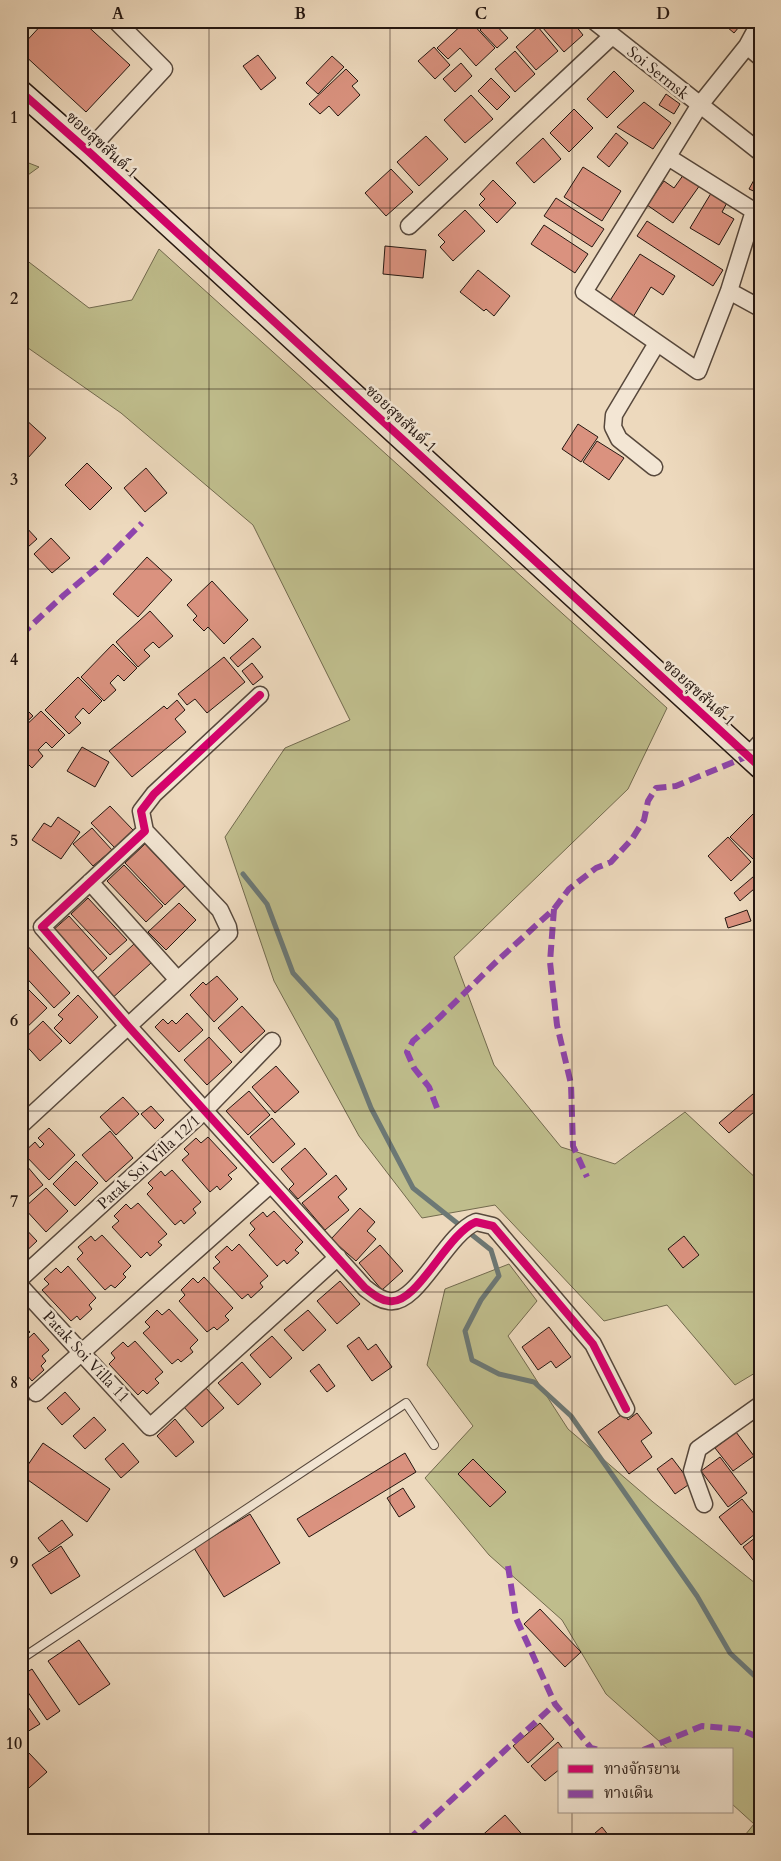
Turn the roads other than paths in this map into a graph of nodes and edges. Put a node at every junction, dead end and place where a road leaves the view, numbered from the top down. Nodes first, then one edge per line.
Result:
1 (24, 21) edge
2 (116, 21) edge
3 (594, 21) edge
4 (760, 22) edge
5 (21, 24) edge
6 (612, 36) junction
7 (754, 52) edge
8 (21, 92) edge
9 (700, 106) junction
10 (88, 152) junction
11 (760, 152) edge
12 (668, 157) junction
13 (409, 226) dead end
14 (729, 291) junction
15 (760, 308) edge
16 (657, 343) junction
17 (654, 467) dead end
18 (260, 695) dead end
19 (756, 756) edge
20 (145, 831) junction
21 (90, 882) junction
22 (178, 980) junction
23 (128, 1026) junction
24 (272, 1041) dead end
25 (204, 1110) junction
26 (21, 1125) edge
27 (271, 1184) junction
28 (338, 1258) junction
29 (21, 1278) edge
30 (21, 1287) edge
31 (81, 1353) junction
32 (36, 1393) dead end
33 (760, 1405) edge
34 (626, 1409) dead end
35 (434, 1445) dead end
36 (704, 1504) dead end
37 (21, 1659) edge

1 - 5 street
2 - 10 street
3 - 6 street, Soi Sermsk
4 - 7 street
6 - 9 street, Soi Sermsk
6 - 13 street
7 - 9 street
8 - 10 street, ซอยสุขสันต์ 1
9 - 11 street, Soi Sermsk
9 - 12 street
10 - 19 street, ซอยสุขสันต์ 1
12 - 14 street
12 - 16 street
14 - 15 street
14 - 16 street
16 - 17 street
18 - 20 street
20 - 21 street
20 - 22 street
21 - 22 street
21 - 23 street
22 - 23 street
23 - 25 street
23 - 26 street
24 - 25 street, Patak Soi Villa 12/1
25 - 27 street
25 - 29 street, Patak Soi Villa 12/1
27 - 28 street
27 - 31 street
28 - 31 street, Patak Soi Villa 11
28 - 34 street
30 - 31 street, Patak Soi Villa 11
31 - 32 street
33 - 36 street
35 - 37 lane

